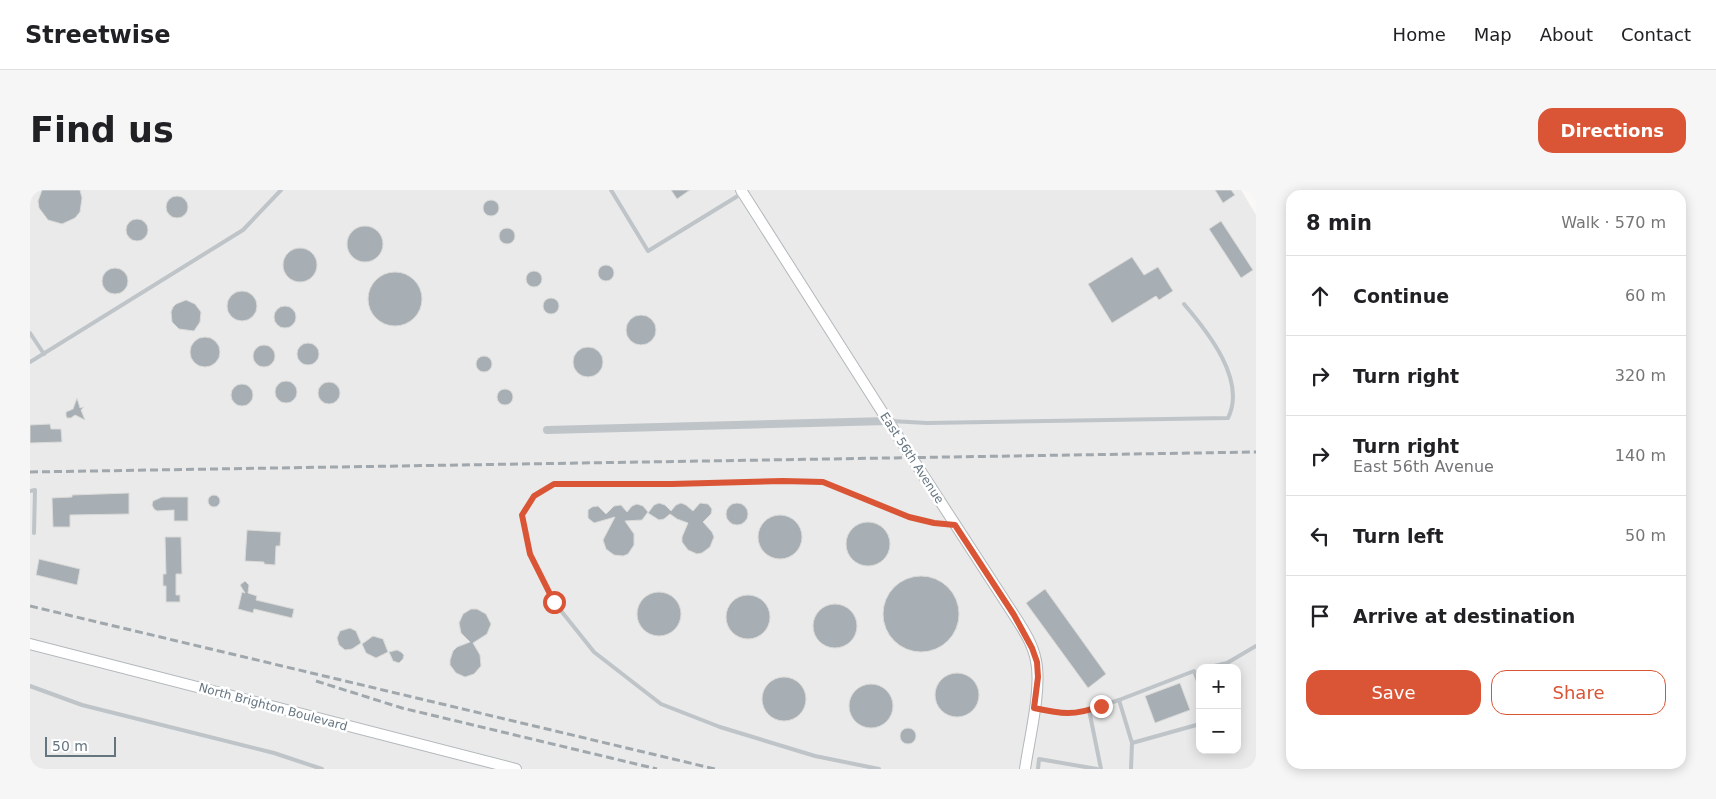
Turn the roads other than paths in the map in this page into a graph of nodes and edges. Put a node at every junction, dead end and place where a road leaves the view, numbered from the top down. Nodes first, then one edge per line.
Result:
1 (281, 190) edge
2 (611, 190) edge
3 (742, 192) edge
4 (1184, 304) dead end
5 (30, 333) edge
6 (44, 354) junction
7 (30, 362) edge
8 (888, 421) junction
9 (547, 430) dead end
10 (30, 490) edge
11 (955, 525) junction
12 (34, 534) dead end
13 (30, 644) edge
14 (1256, 646) edge
15 (1223, 664) edge
16 (1194, 671) joint
17 (1196, 676) edge
18 (30, 686) edge
19 (1119, 700) junction
20 (1034, 708) junction
21 (1089, 710) junction
22 (1196, 725) edge
23 (1132, 744) junction
24 (322, 769) edge
25 (515, 769) edge
26 (879, 769) edge
27 (1025, 769) edge
28 (1038, 769) edge
29 (1097, 769) edge
30 (1101, 769) edge
31 (1131, 769) edge

1 - 6 lane
2 - 3 lane
3 - 8 main road, East 56th Avenue
4 - 8 lane
5 - 6 lane
6 - 7 lane
8 - 9 street
8 - 11 main road, East 56th Avenue
10 - 12 lane
11 - 20 main road, East 56th Avenue
11 - 26 lane
13 - 25 main road, North Brighton Boulevard
14 - 15 lane
16 - 17 lane
16 - 19 lane
18 - 24 lane
19 - 21 lane
19 - 23 lane
20 - 21 lane
20 - 27 main road, East 56th Avenue
21 - 30 lane
22 - 23 lane
23 - 31 lane
28 - 29 lane

